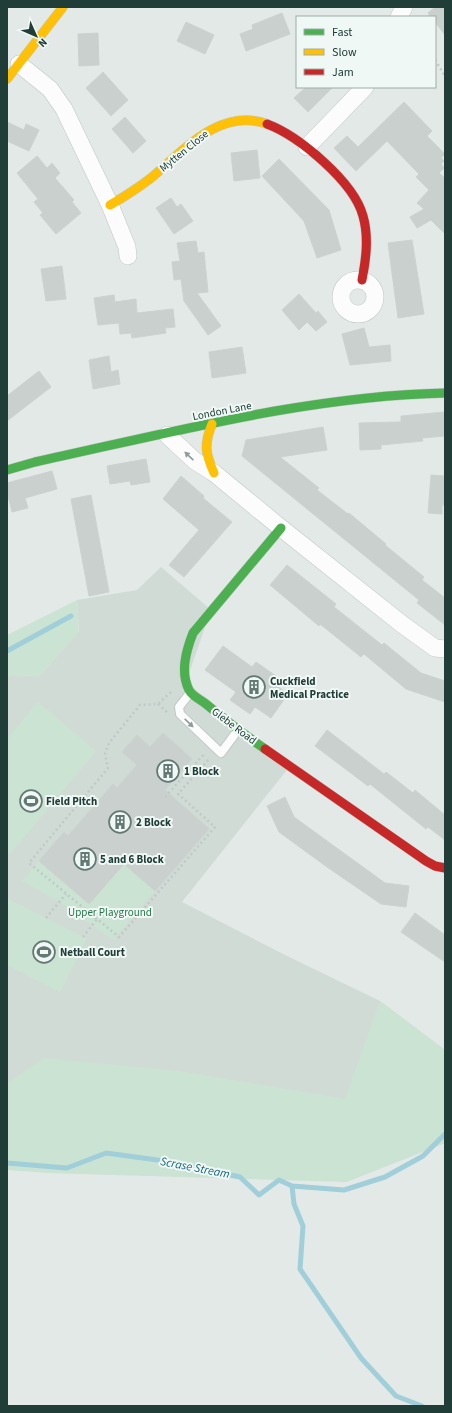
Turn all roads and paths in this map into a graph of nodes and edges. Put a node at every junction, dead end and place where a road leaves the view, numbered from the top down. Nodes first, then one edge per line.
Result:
1 (63, 7) edge
2 (404, 7) edge
3 (400, 16) edge
4 (436, 62) edge
5 (19, 64) junction
6 (445, 76) edge
7 (7, 79) edge
8 (364, 88) edge
9 (307, 147) junction
10 (110, 205) junction
11 (128, 256) dead end
12 (362, 280) dead end
13 (445, 393) edge
14 (212, 424) junction
15 (167, 435) junction
16 (7, 470) edge
17 (214, 473) junction
18 (281, 528) junction
19 (445, 650) edge
20 (186, 682) junction
21 (190, 692) junction
22 (158, 704) junction
23 (169, 714) dead end
24 (238, 730) junction
25 (209, 748) junction
26 (165, 797) dead end
27 (445, 868) edge
28 (66, 894) junction
29 (46, 918) dead end
30 (97, 919) junction
31 (83, 937) dead end

1 - 5 street
2 - 3 street
4 - 6 path
5 - 7 street
5 - 10 street
8 - 9 street
9 - 10 street, Mytten Close
9 - 12 street, Mytten Close
10 - 11 street
13 - 14 street, London Lane
14 - 15 street, London Lane
14 - 17 street
15 - 16 street, London Lane
17 -> 15 street
17 - 18 street
18 - 19 street
18 - 20 street, Glebe Road
20 - 21 street, Glebe Road
20 - 22 path
21 - 24 street, Glebe Road
21 -> 25 lane
22 - 23 path
22 - 28 path
24 - 25 lane
24 - 27 street, Glebe Road
25 - 26 path
25 - 30 path
28 - 29 path
28 - 30 path
30 - 31 path

